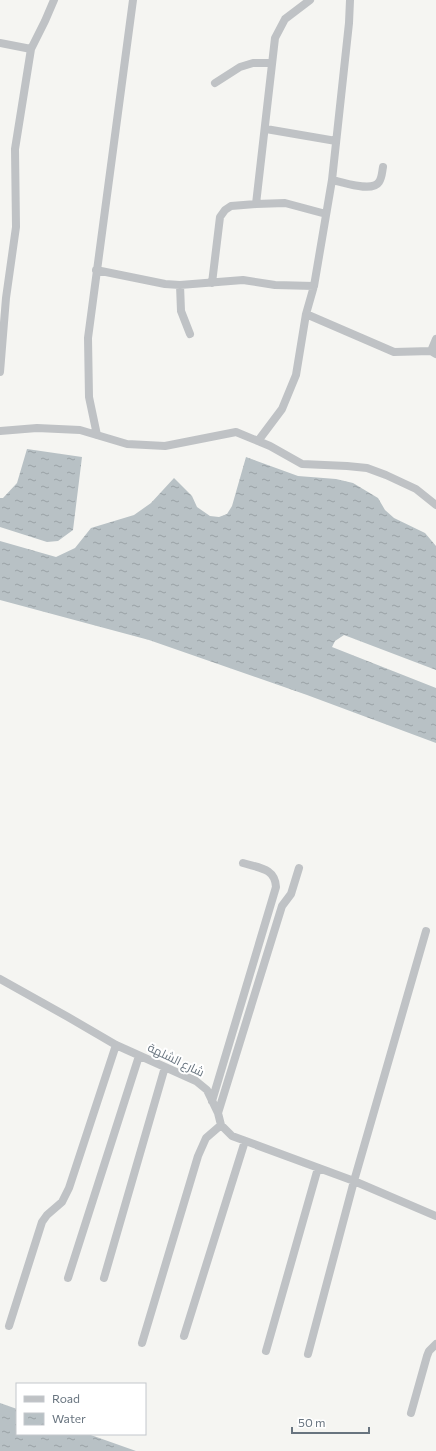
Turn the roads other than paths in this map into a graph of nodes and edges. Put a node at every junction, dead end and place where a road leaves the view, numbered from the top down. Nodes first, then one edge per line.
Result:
1 (54, 0) edge
2 (133, 0) edge
3 (310, 0) edge
4 (350, 0) edge
5 (0, 43) edge
6 (30, 49) junction
7 (272, 63) junction
8 (215, 83) dead end
9 (266, 129) junction
10 (336, 141) junction
11 (383, 167) dead end
12 (332, 180) junction
13 (256, 204) junction
14 (326, 214) junction
15 (96, 270) junction
16 (212, 283) junction
17 (180, 285) junction
18 (314, 286) junction
19 (306, 314) junction
20 (190, 334) dead end
21 (436, 339) edge
22 (434, 353) edge
23 (0, 372) edge
24 (0, 431) edge
25 (97, 435) junction
26 (258, 441) junction
27 (436, 505) edge
28 (244, 863) dead end
29 (299, 868) dead end
30 (426, 931) dead end
31 (0, 979) edge
32 (116, 1045) junction
33 (139, 1056) junction
34 (165, 1068) junction
35 (212, 1100) junction
36 (218, 1113) junction
37 (221, 1125) junction
38 (245, 1141) junction
39 (318, 1168) junction
40 (354, 1181) junction
41 (436, 1216) edge
42 (68, 1278) dead end
43 (104, 1278) dead end
44 (9, 1326) dead end
45 (184, 1336) dead end
46 (142, 1343) dead end
47 (436, 1344) edge
48 (266, 1351) dead end
49 (308, 1354) dead end
50 (411, 1413) dead end

1 - 6 street
2 - 15 street
3 - 7 street
4 - 10 street
5 - 6 street
6 - 23 street
7 - 8 street
7 - 9 street
9 - 10 street
9 - 13 street
10 - 12 street
11 - 12 street
12 - 14 street
13 - 14 street
13 - 16 street
14 - 18 street
15 - 17 street
15 - 25 street
16 - 17 street
16 - 18 street
17 - 20 street
18 - 19 street
19 - 22 street
19 - 26 street
21 - 22 street
24 - 25 street
25 - 26 street
26 - 27 street
28 - 35 street
29 - 36 street
30 - 40 street
31 - 32 street, شارع الشلهة
32 - 33 street, شارع الشلهة
32 - 44 street
33 - 34 street, شارع الشلهة
33 - 42 street
34 - 35 street, شارع الشلهة
34 - 43 street
35 - 36 street, شارع الشلهة
36 - 37 street, شارع الشلهة
37 - 38 street
37 - 46 street
38 - 39 street
38 - 45 street
39 - 40 street
39 - 48 street
40 - 41 street
40 - 49 street
47 - 50 street

